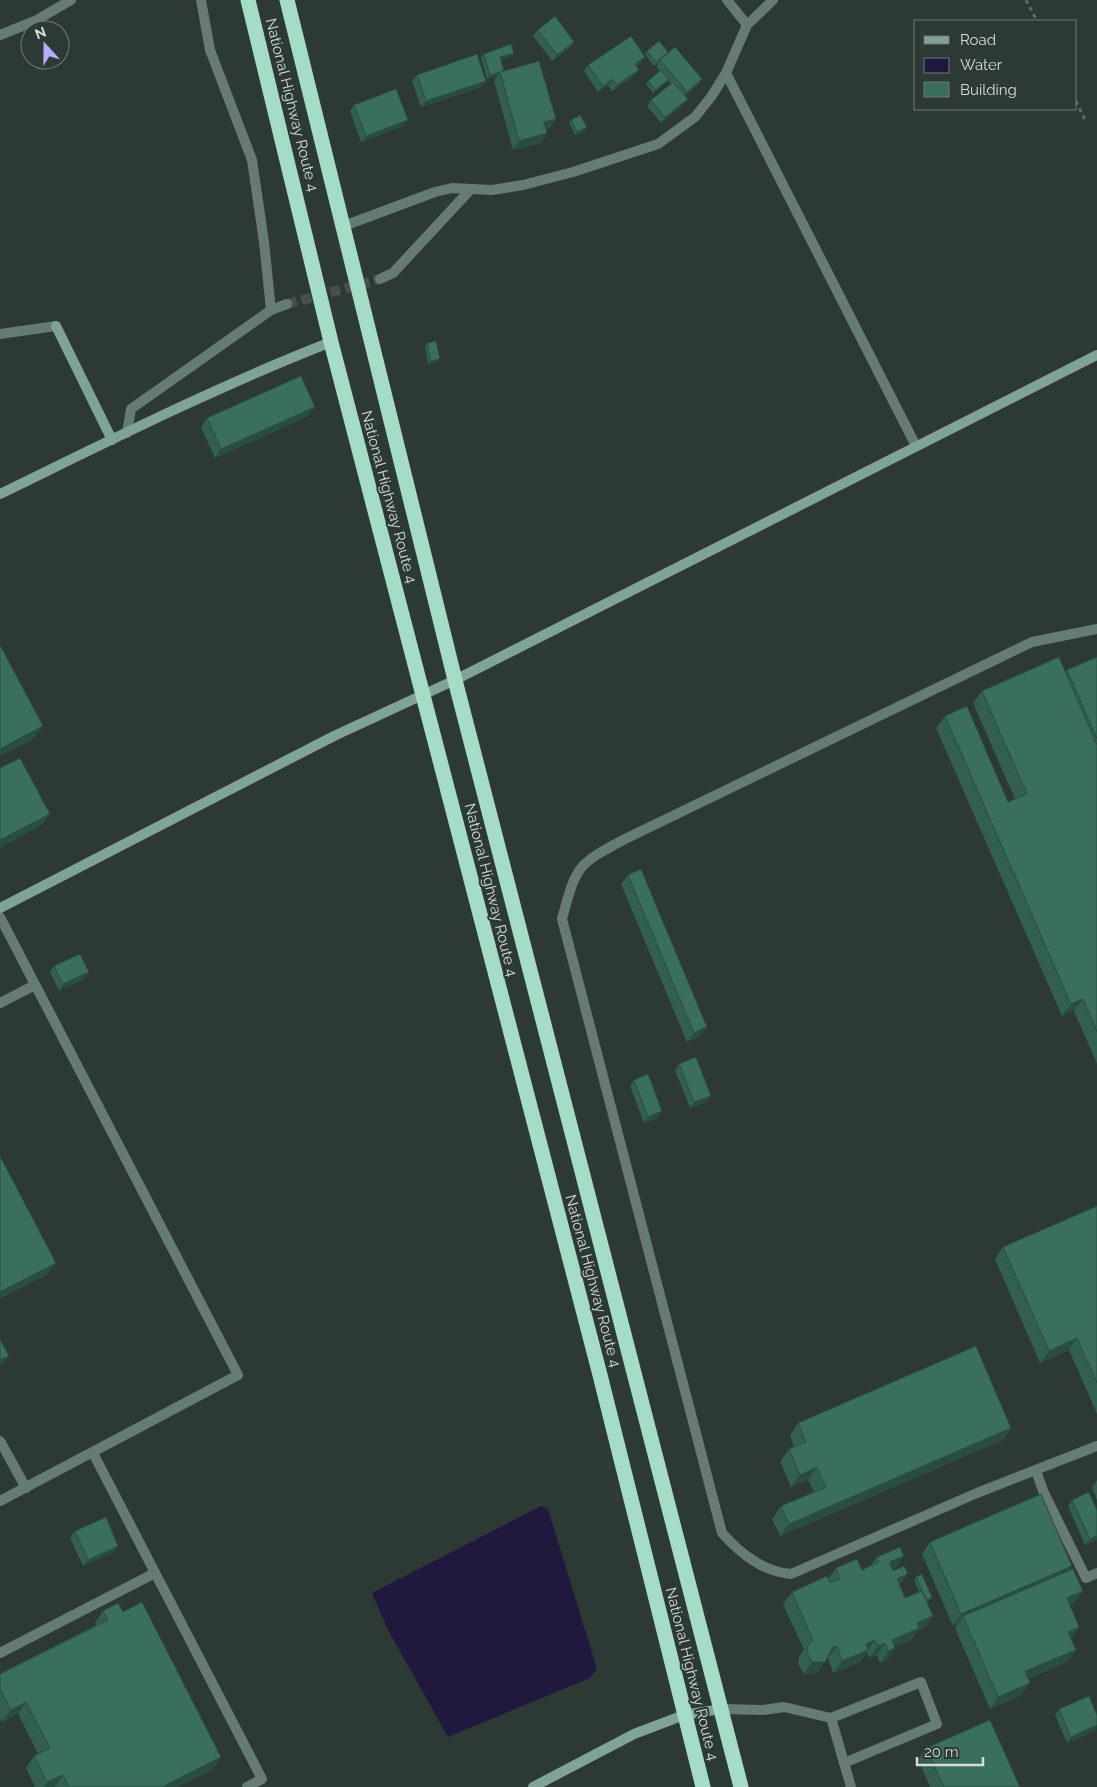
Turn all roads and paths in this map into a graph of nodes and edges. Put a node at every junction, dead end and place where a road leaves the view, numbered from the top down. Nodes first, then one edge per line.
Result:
1 (71, 0) edge
2 (200, 0) edge
3 (248, 0) edge
4 (287, 0) edge
5 (727, 0) edge
6 (773, 0) edge
7 (1026, 0) edge
8 (1036, 20) edge
9 (747, 25) junction
10 (0, 35) edge
11 (726, 73) junction
12 (1077, 103) edge
13 (1085, 120) dead end
14 (470, 190) junction
15 (341, 227) junction
16 (380, 279) tunnel mouth
17 (287, 304) tunnel mouth
18 (271, 310) junction
19 (0, 334) edge
20 (331, 342) junction
21 (1097, 355) edge
22 (127, 433) junction
23 (112, 440) junction
24 (916, 446) junction
25 (0, 494) edge
26 (1097, 629) edge
27 (455, 680) junction
28 (422, 694) junction
29 (0, 908) edge
30 (0, 917) edge
31 (35, 985) junction
32 (0, 1003) edge
33 (0, 1441) edge
34 (1097, 1446) edge
35 (93, 1453) junction
36 (1036, 1471) junction
37 (26, 1488) junction
38 (0, 1501) edge
39 (155, 1573) junction
40 (1097, 1573) edge
41 (0, 1653) edge
42 (721, 1709) junction
43 (684, 1715) junction
44 (831, 1718) junction
45 (844, 1763) junction
46 (247, 1787) edge
47 (533, 1787) edge
48 (703, 1787) edge
49 (741, 1787) edge
50 (851, 1787) edge

1 - 10 street
2 - 18 street
3 - 20 highway, National Highway Route 4
4 - 15 highway, National Highway Route 4
5 - 9 street
6 - 9 street
7 - 8 path
9 - 11 street
11 - 14 street
11 - 24 street
12 - 13 path
14 - 15 street
14 - 16 street
15 - 27 highway, National Highway Route 4
17 - 18 street
18 - 22 street
19 - 23 street
20 - 22 street
20 - 28 highway, National Highway Route 4
21 - 24 street
22 - 23 street
23 - 25 street
24 - 27 street
26 - 36 street
27 - 28 street
27 - 42 highway, National Highway Route 4
28 - 29 street
28 - 43 highway, National Highway Route 4
30 - 31 street
31 - 32 street
31 - 35 street
33 - 37 street
34 - 36 street
35 - 37 street
35 - 39 street
36 - 40 street
37 - 38 street
39 - 41 street
39 - 46 street
42 - 43 street
42 - 44 street
42 - 49 highway, National Highway Route 4
43 - 47 street
43 - 48 highway, National Highway Route 4
44 - 45 street
44 - 45 street
45 - 50 street

